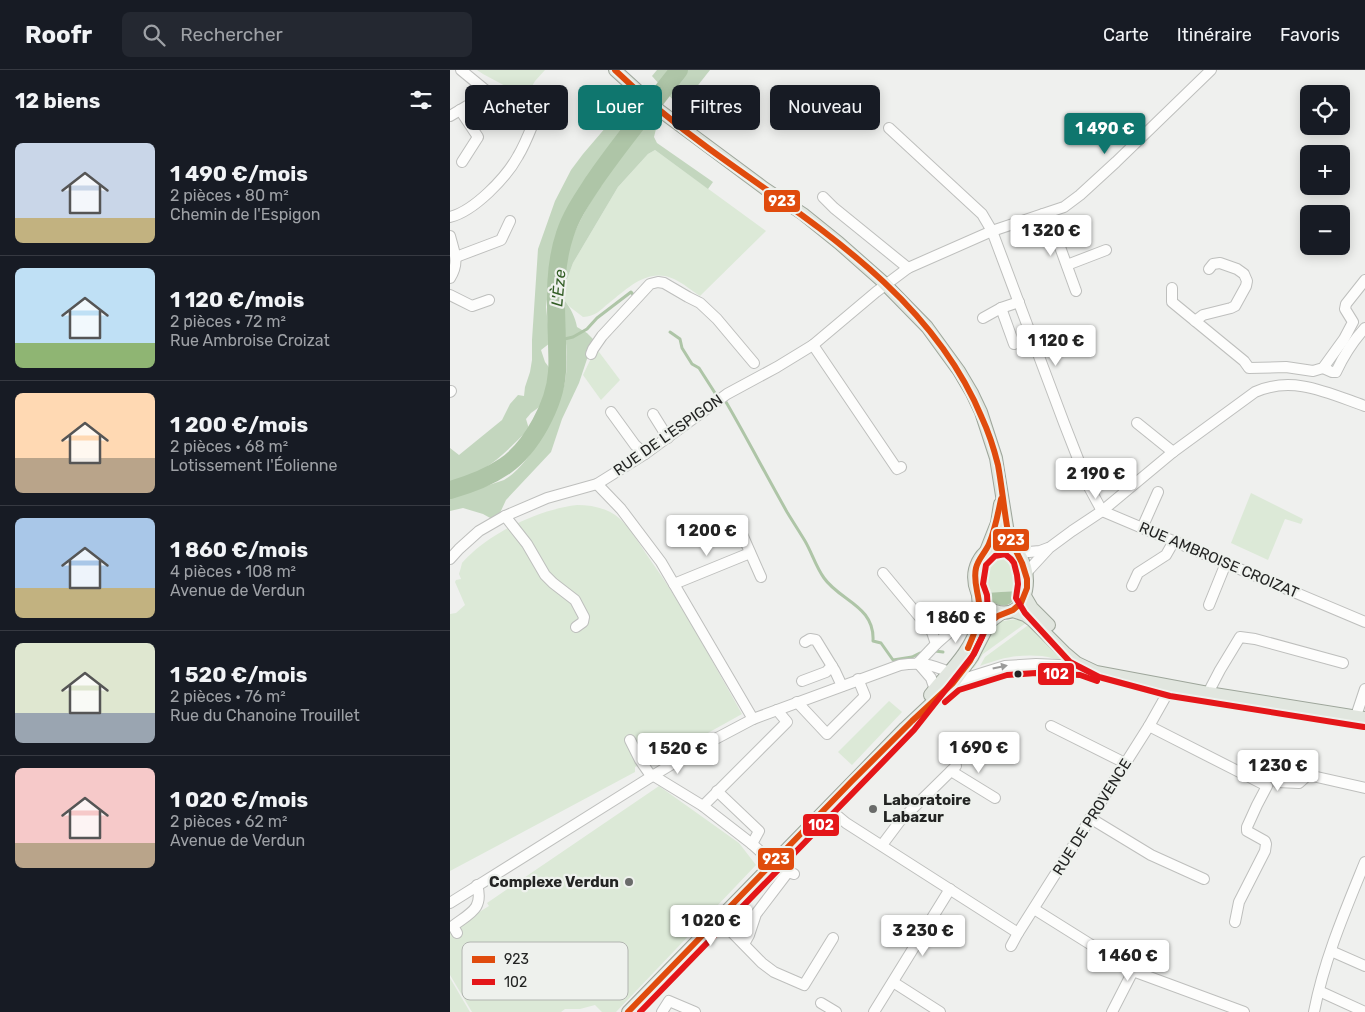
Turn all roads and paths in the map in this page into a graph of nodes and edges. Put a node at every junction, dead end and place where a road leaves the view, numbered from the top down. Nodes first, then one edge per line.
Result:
1 (460, 70) edge
2 (614, 70) edge
3 (1211, 70) edge
4 (478, 85) edge
5 (465, 107) edge
6 (460, 110) junction
7 (450, 116) edge
8 (890, 128) dead end
9 (530, 130) edge
10 (462, 162) dead end
11 (824, 197) dead end
12 (1044, 214) junction
13 (450, 217) edge
14 (510, 222) dead end
15 (992, 231) junction
16 (450, 236) edge
17 (1106, 250) dead end
18 (456, 257) junction
19 (1067, 264) junction
20 (908, 268) junction
21 (1209, 269) dead end
22 (450, 278) edge
23 (1365, 280) edge
24 (1172, 288) dead end
25 (1076, 291) dead end
26 (450, 295) edge
27 (489, 300) dead end
28 (1019, 302) junction
29 (1001, 308) junction
30 (983, 318) dead end
31 (1194, 321) junction
32 (1365, 328) edge
33 (1014, 344) dead end
34 (812, 345) junction
35 (591, 354) dead end
36 (754, 363) dead end
37 (1323, 368) junction
38 (1365, 406) edge
39 (611, 412) dead end
40 (653, 414) dead end
41 (1137, 423) dead end
42 (668, 438) junction
43 (1173, 452) junction
44 (645, 454) junction
45 (901, 467) dead end
46 (597, 484) junction
47 (1158, 492) dead end
48 (1002, 496) junction
49 (1102, 511) junction
50 (505, 516) junction
51 (1142, 528) junction
52 (742, 534) dead end
53 (1174, 541) junction
54 (1049, 548) junction
55 (986, 551) junction
56 (1016, 551) junction
57 (750, 553) junction
58 (450, 559) edge
59 (1226, 563) junction
60 (883, 573) dead end
61 (1026, 573) junction
62 (761, 577) dead end
63 (674, 584) junction
64 (1132, 586) dead end
65 (978, 596) junction
66 (1025, 596) junction
67 (1209, 605) dead end
68 (1008, 612) junction
69 (962, 617) dead end
70 (1365, 622) edge
71 (576, 627) dead end
72 (805, 642) dead end
73 (936, 644) junction
74 (918, 663) junction
75 (1343, 663) dead end
76 (832, 666) junction
77 (1082, 666) junction
78 (858, 680) junction
79 (802, 681) dead end
80 (942, 681) junction
81 (1150, 682) junction
82 (842, 686) junction
83 (1171, 687) junction
84 (1365, 689) edge
85 (1208, 693) junction
86 (797, 702) junction
87 (777, 710) junction
88 (1361, 717) edge
89 (753, 719) junction
90 (908, 725) junction
91 (1052, 726) dead end
92 (1149, 726) junction
93 (630, 740) dead end
94 (1125, 763) junction
95 (654, 775) junction
96 (1277, 782) dead end
97 (1365, 788) edge
98 (717, 791) junction
99 (994, 798) dead end
100 (703, 806) junction
101 (827, 807) junction
102 (1090, 818) junction
103 (752, 844) junction
104 (882, 845) junction
105 (1365, 862) edge
106 (773, 863) junction
107 (794, 874) dead end
108 (1204, 879) dead end
109 (477, 886) junction
110 (950, 889) junction
111 (450, 903) edge
112 (1034, 908) junction
113 (719, 919) junction
114 (1234, 922) dead end
115 (457, 933) dead end
116 (1018, 933) junction
117 (833, 938) dead end
118 (744, 944) junction
119 (1011, 946) dead end
120 (1331, 951) junction
121 (1365, 966) edge
122 (1133, 971) junction
123 (893, 982) junction
124 (1319, 991) junction
125 (821, 1004) dead end
126 (1216, 1007) edge
127 (628, 1012) edge
128 (662, 1012) edge
129 (695, 1012) edge
130 (836, 1012) edge
131 (874, 1012) edge
132 (940, 1012) edge
133 (1112, 1012) edge
134 (1244, 1012) edge
135 (1314, 1012) edge
136 (1365, 1012) edge

1 - 4 street
2 - 48 main road
3 - 12 street, RUE DE L'ESPIGON
5 - 6 street
6 - 7 street
6 - 10 street
8 - 15 street
9 - 13 street
11 - 20 street
12 - 15 street, RUE DE L'ESPIGON
12 - 19 street
14 - 18 street
15 - 20 street, RUE DE L'ESPIGON
15 - 28 street
16 - 18 street
17 - 19 street
18 - 22 street
19 - 25 street
20 - 34 street, RUE DE L'ESPIGON
21 - 31 street
23 - 37 street
24 - 31 street
26 - 27 street
28 - 29 street
28 - 49 street
29 - 30 street
29 - 33 street
31 - 37 street
32 - 37 street
34 - 42 street, RUE DE L'ESPIGON
34 - 45 street
35 - 36 street
38 - 43 street
39 - 44 street
40 - 42 street
41 - 43 street
42 - 44 street, RUE DE L'ESPIGON
43 - 49 street
44 - 46 street, RUE DE L'ESPIGON
46 - 50 street, RUE DE L'ESPIGON
46 - 63 street
47 - 51 street
48 - 55 main road
48 - 56 main road
49 - 51 street, RUE AMBROISE CROIZAT
49 - 54 street
50 - 58 street, RUE DE L'ESPIGON
50 - 71 street
51 - 53 street, RUE AMBROISE CROIZAT
52 - 57 street
53 - 59 street, RUE AMBROISE CROIZAT
53 - 64 street
54 - 56 street
54 - 61 street
55 - 56 main road
55 - 65 main road
56 - 61 main road
57 - 62 street
57 - 63 street
59 - 67 street
59 - 70 street, RUE AMBROISE CROIZAT
60 - 73 street
61 - 66 main road
63 - 89 street
65 - 68 main road
65 - 80 main road
66 - 68 main road
66 - 81 main road
68 - 77 main road
68 - 80 main road
69 - 73 street
72 - 76 street
73 - 74 street
74 - 78 street
74 - 80 street
74 - 80 street
75 - 85 street
76 - 79 street
76 - 82 street
80 -> 77 street
77 - 81 main road
78 - 82 street
78 - 86 street
80 - 90 main road
80 - 90 main road
81 - 83 main road
82 - 86 street
83 - 85 main road
83 - 92 street, RUE DE PROVENCE
84 - 88 street
85 - 88 main road
86 - 87 street
87 - 89 street
87 - 98 street
89 - 95 street
90 - 101 main road
91 - 94 street
92 - 94 street, RUE DE PROVENCE
92 - 114 street
93 - 95 street
94 - 102 street, RUE DE PROVENCE
95 - 100 street
95 - 109 street
96 - 97 street
98 - 100 street
98 - 103 street
99 - 104 street
100 - 103 street
101 - 104 street
101 - 106 main road
102 - 108 street
102 - 112 street, RUE DE PROVENCE
103 - 106 street
104 - 110 street
105 - 120 street
106 - 113 main road
107 - 118 street
109 - 111 street
109 - 115 street
110 - 116 street
110 - 123 street
112 - 116 street, RUE DE PROVENCE
112 - 122 street
113 - 118 street
113 - 127 main road
116 - 119 street, RUE DE PROVENCE
117 - 118 street
120 - 121 street
120 - 124 street
122 - 126 street
122 - 133 street
123 - 131 street
123 - 132 street
124 - 135 street
124 - 136 street
125 - 130 street
126 - 134 street
128 - 129 street

